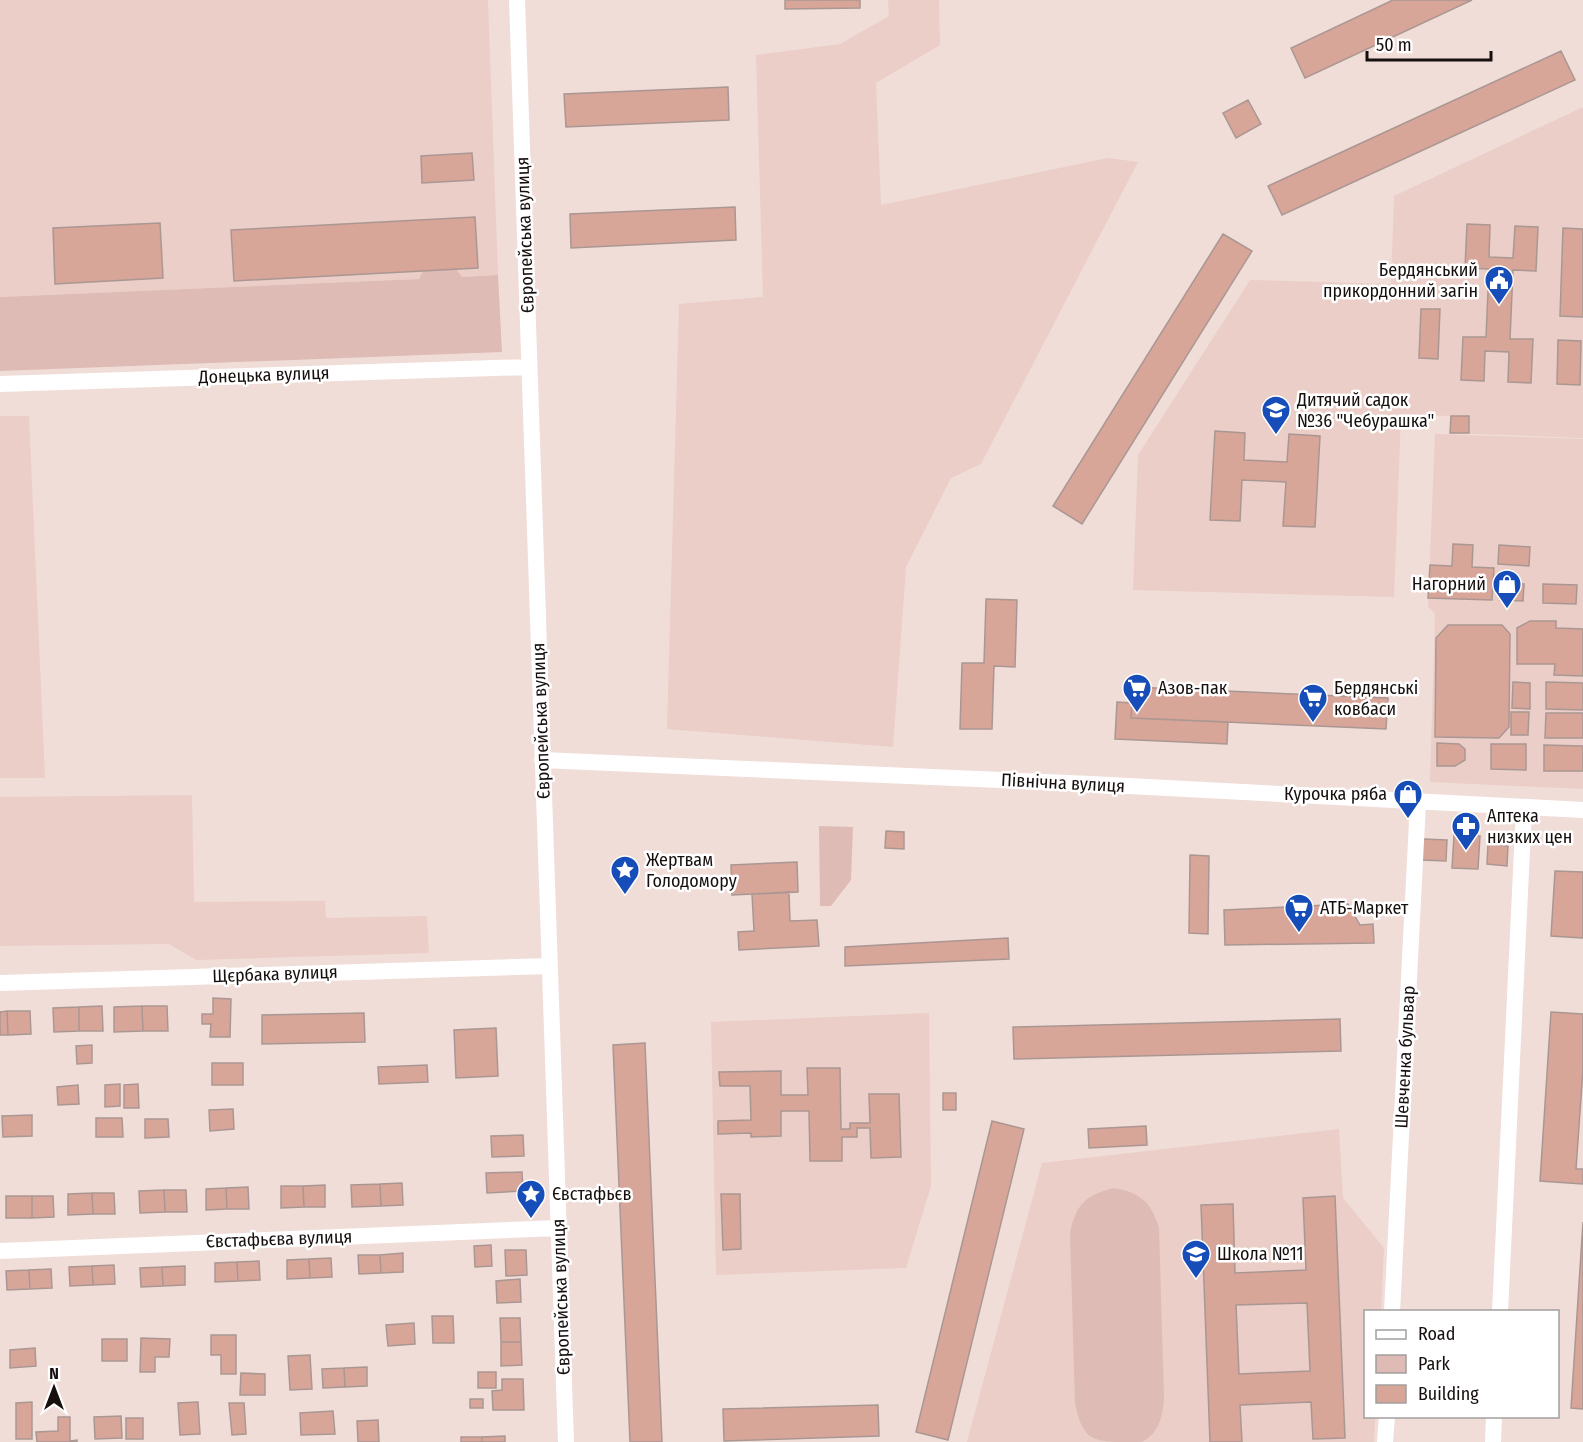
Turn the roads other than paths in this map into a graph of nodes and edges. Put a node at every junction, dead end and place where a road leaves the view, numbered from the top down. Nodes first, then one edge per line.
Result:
1 (517, 0) edge
2 (529, 367) junction
3 (0, 384) edge
4 (542, 759) junction
5 (1418, 802) junction
6 (1524, 808) junction
7 (1583, 810) edge
8 (549, 966) junction
9 (0, 983) edge
10 (559, 1228) junction
11 (0, 1251) edge
12 (1392, 1310) edge
13 (1500, 1310) edge
14 (1387, 1418) edge
15 (1494, 1418) edge
16 (566, 1442) edge
17 (1385, 1442) edge
18 (1493, 1442) edge

1 - 2 street, Європейська вулиця
2 - 3 street, Донецька вулиця
2 - 4 street, Європейська вулиця
4 - 5 street, Північна вулиця
4 - 8 street, Європейська вулиця
5 - 6 street, Північна вулиця
5 - 12 street, Шевченка бульвар
6 - 7 street, Північна вулиця
6 - 13 street
8 - 9 street, Щєрбака вулиця
8 - 10 street, Європейська вулиця
10 - 11 street, Євстафьєва вулиця
10 - 16 street, Європейська вулиця
14 - 17 street
15 - 18 street

